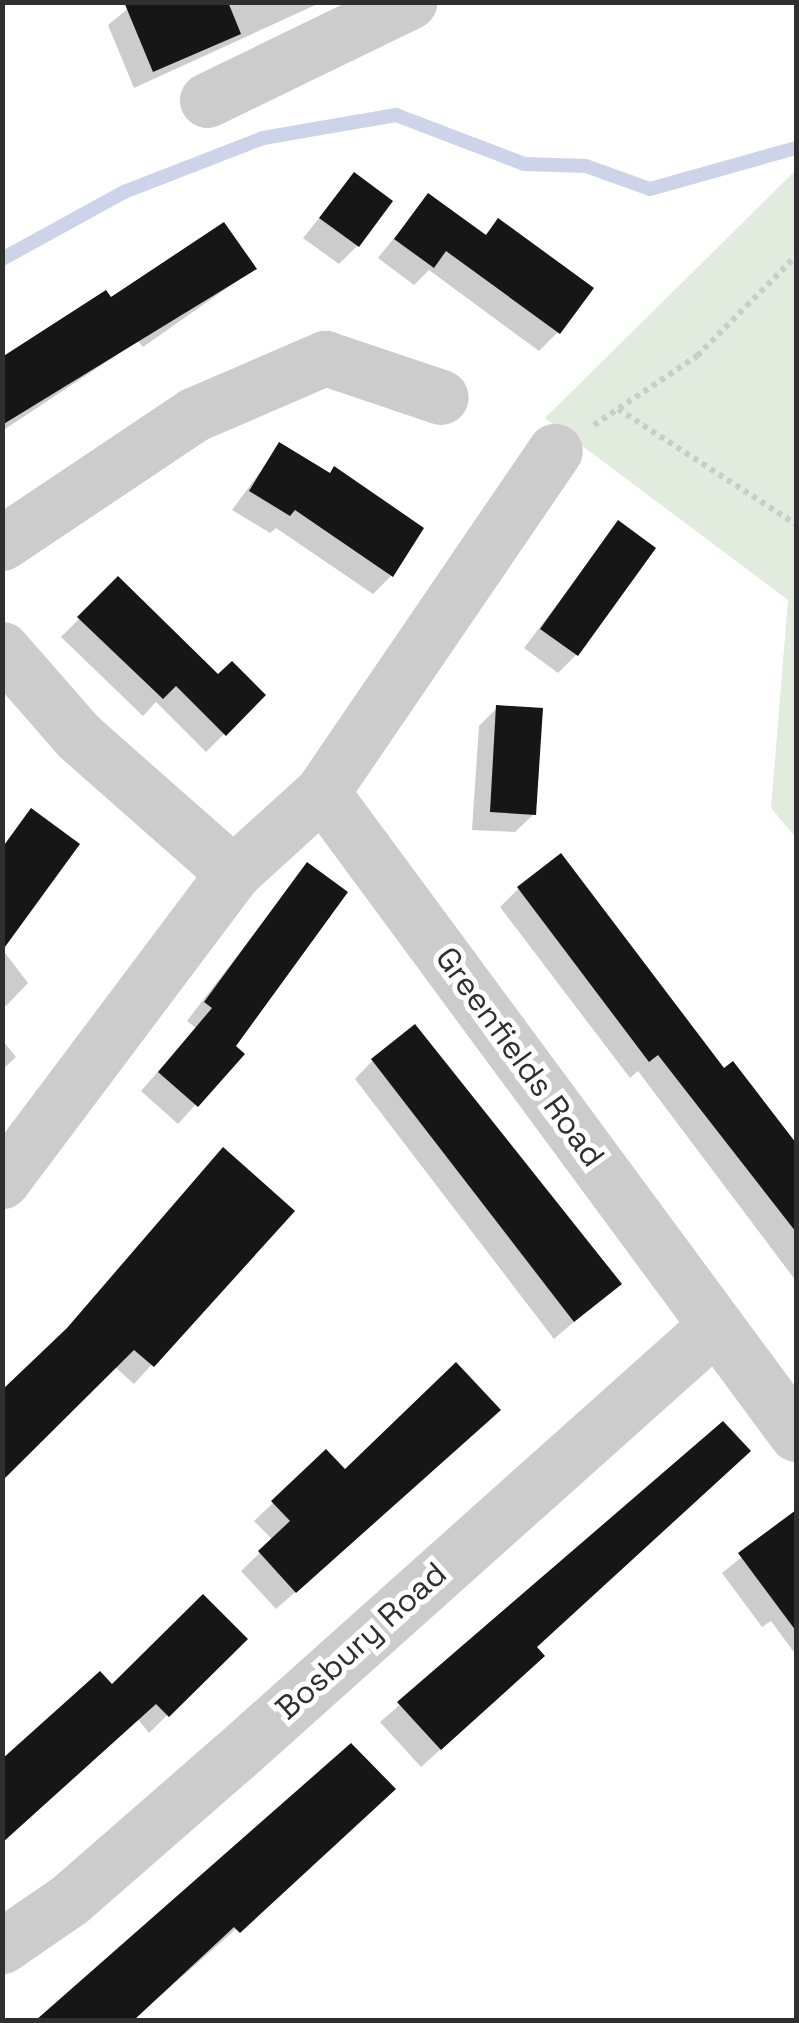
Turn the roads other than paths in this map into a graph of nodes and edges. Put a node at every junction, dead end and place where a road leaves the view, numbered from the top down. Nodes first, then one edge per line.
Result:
1 (409, 2) edge
2 (206, 100) dead end
3 (441, 396) dead end
4 (555, 451) road end
5 (2, 543) edge
6 (2, 649) edge
7 (322, 792) junction
8 (233, 873) junction
9 (2, 1181) edge
10 (714, 1327) junction
11 (796, 1434) edge
12 (2, 1946) edge

1 - 2 street
3 - 5 street
4 - 7 street
6 - 8 street
7 - 8 street
7 - 10 street, Greenfields Road
8 - 9 street
10 - 11 street, Greenfields Road
10 - 12 street, Bosbury Road

